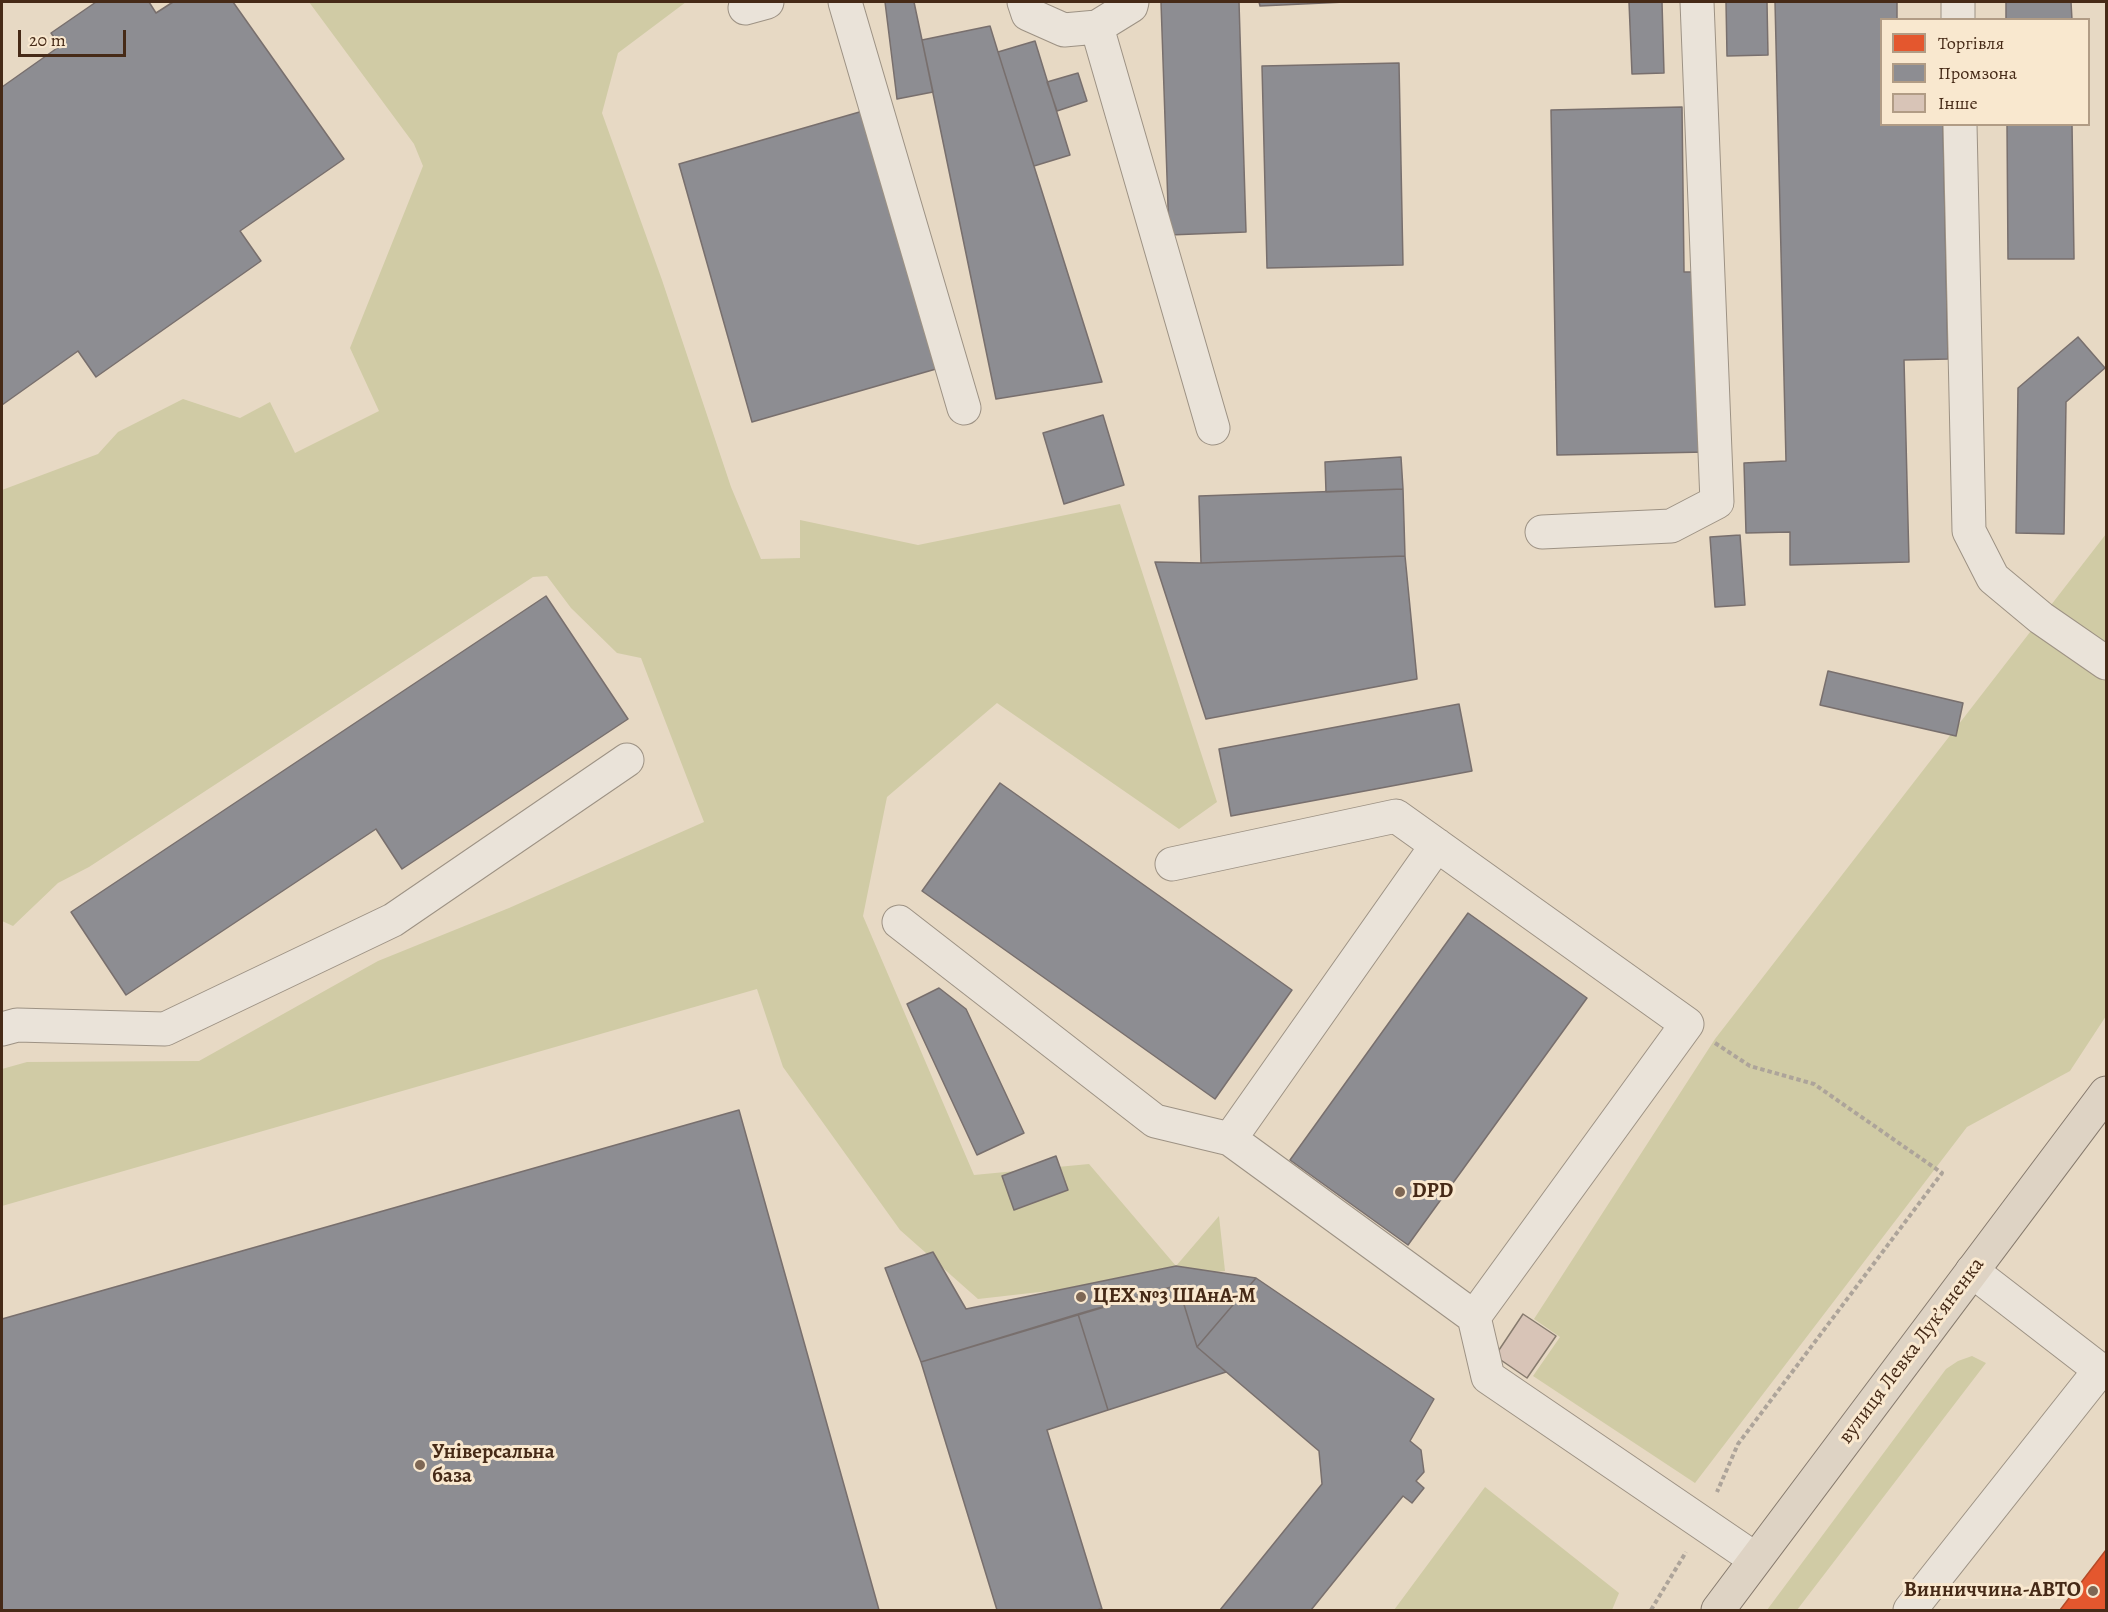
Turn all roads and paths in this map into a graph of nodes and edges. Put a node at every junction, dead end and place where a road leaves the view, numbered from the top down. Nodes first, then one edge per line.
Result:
1 (844, 2) edge
2 (1024, 2) edge
3 (1132, 2) edge
4 (1697, 2) edge
5 (1958, 2) edge
6 (1958, 18) edge
7 (1096, 27) junction
8 (1960, 126) edge
9 (964, 408) dead end
10 (1213, 428) dead end
11 (1542, 532) dead end
12 (2106, 663) edge
13 (627, 760) dead end
14 (1437, 845) junction
15 (1172, 864) dead end
16 (899, 922) dead end
17 (1687, 1024) junction
18 (2, 1029) edge
19 (2106, 1093) edge
20 (1230, 1139) junction
21 (1972, 1271) junction
22 (1474, 1317) junction
23 (1703, 1523) junction
24 (1755, 1559) junction
25 (1651, 1611) edge
26 (1718, 1611) edge
27 (1910, 1611) edge

1 - 9 lane
2 - 7 lane
3 - 7 lane
4 - 11 lane
5 - 6 lane
7 - 10 lane
8 - 12 lane
13 - 18 lane
14 - 15 lane
14 - 17 lane
14 - 20 lane
16 - 20 lane
17 - 22 lane
17 - 23 path
19 - 21 main road, вулиця Левка Лукʼяненка
20 - 22 lane
21 - 24 main road, вулиця Левка Лукʼяненка
21 - 27 lane
22 - 23 lane
23 - 24 lane
23 - 25 path
24 - 26 main road, вулиця Левка Лукʼяненка

